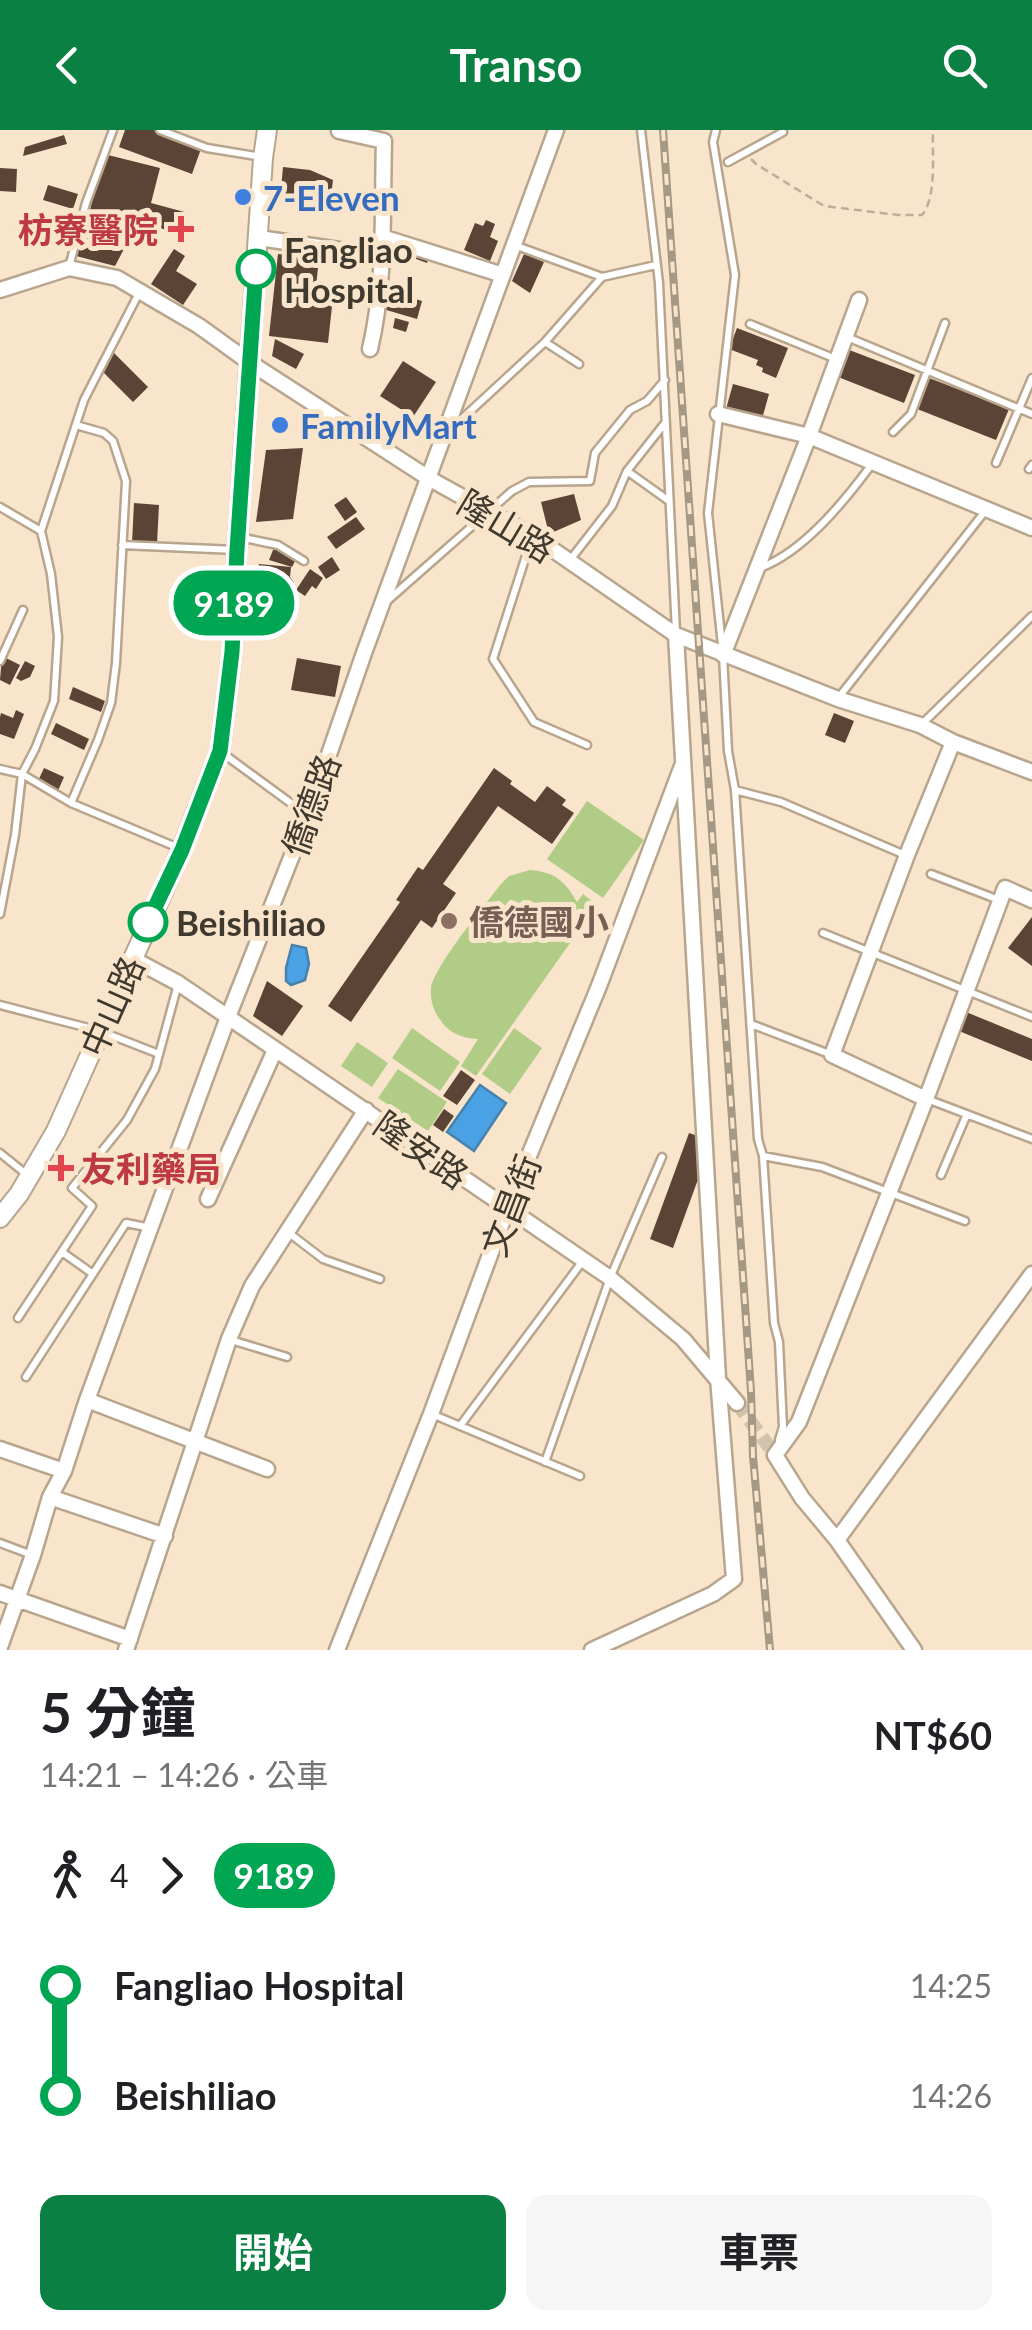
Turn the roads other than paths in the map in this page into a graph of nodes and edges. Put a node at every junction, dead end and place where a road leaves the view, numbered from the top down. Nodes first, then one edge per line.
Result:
1 (113, 130) edge
2 (160, 130) edge
3 (267, 130) edge
4 (556, 130) edge
5 (642, 130) edge
6 (716, 130) edge
7 (767, 130) edge
8 (339, 131) edge
9 (784, 131) edge
10 (263, 158) junction
11 (728, 162) dead end
12 (382, 236) junction
13 (258, 238) junction
14 (514, 245) junction
15 (381, 253) junction
16 (656, 266) junction
17 (69, 268) junction
18 (503, 275) junction
19 (602, 276) junction
20 (0, 290) edge
21 (140, 291) junction
22 (858, 300) dead end
23 (946, 323) dead end
24 (750, 324) dead end
25 (846, 337) junction
26 (546, 342) junction
27 (370, 348) dead end
28 (836, 360) junction
29 (249, 362) junction
30 (579, 364) dead end
31 (928, 371) junction
32 (1032, 378) edge
33 (666, 379) junction
34 (1018, 409) junction
35 (718, 414) junction
36 (1032, 414) edge
37 (665, 423) junction
38 (76, 425) junction
39 (892, 432) dead end
40 (446, 433) junction
41 (810, 436) junction
42 (874, 462) junction
43 (996, 463) dead end
44 (627, 472) junction
45 (430, 478) junction
46 (669, 501) junction
47 (0, 508) edge
48 (987, 510) junction
49 (487, 512) junction
50 (1032, 528) edge
51 (41, 531) junction
52 (533, 536) junction
53 (237, 543) junction
54 (122, 545) junction
55 (304, 560) dead end
56 (569, 561) junction
57 (756, 569) junction
58 (382, 605) junction
59 (22, 610) dead end
60 (1032, 616) edge
61 (676, 635) junction
62 (723, 655) junction
63 (0, 661) edge
64 (838, 699) junction
65 (920, 725) junction
66 (953, 742) junction
67 (588, 745) dead end
68 (220, 751) junction
69 (684, 760) junction
70 (0, 769) edge
71 (1032, 772) edge
72 (22, 774) junction
73 (735, 790) junction
74 (71, 803) junction
75 (308, 815) junction
76 (182, 850) junction
77 (907, 855) junction
78 (931, 874) dead end
79 (1032, 900) edge
80 (1000, 901) junction
81 (0, 914) edge
82 (823, 934) dead end
83 (872, 952) junction
84 (131, 958) junction
85 (178, 983) junction
86 (967, 991) junction
87 (0, 1004) edge
88 (228, 1017) junction
89 (1032, 1017) edge
90 (750, 1024) junction
91 (100, 1030) junction
92 (275, 1050) junction
93 (159, 1054) junction
94 (832, 1055) junction
95 (926, 1098) junction
96 (366, 1110) junction
97 (966, 1114) junction
98 (1032, 1139) edge
99 (0, 1153) edge
100 (763, 1156) junction
101 (662, 1157) dead end
102 (942, 1175) dead end
103 (30, 1176) junction
104 (889, 1192) junction
105 (208, 1199) dead end
106 (507, 1209) junction
107 (0, 1218) edge
108 (965, 1222) dead end
109 (151, 1228) junction
110 (288, 1232) junction
111 (62, 1252) junction
112 (583, 1261) junction
113 (93, 1274) junction
114 (1032, 1274) edge
115 (610, 1278) junction
116 (380, 1279) dead end
117 (18, 1318) dead end
118 (229, 1339) junction
119 (288, 1357) dead end
120 (26, 1376) dead end
121 (718, 1378) junction
122 (87, 1400) junction
123 (738, 1403) tunnel mouth
124 (431, 1414) junction
125 (460, 1426) junction
126 (196, 1442) junction
127 (0, 1449) edge
128 (774, 1454) junction
129 (546, 1462) junction
130 (267, 1469) dead end
131 (64, 1471) junction
132 (580, 1476) dead end
133 (50, 1497) junction
134 (165, 1536) junction
135 (837, 1540) junction
136 (0, 1543) edge
137 (33, 1555) junction
138 (0, 1593) edge
139 (18, 1599) junction
140 (128, 1644) edge
141 (0, 1647) edge
142 (337, 1650) edge
143 (592, 1650) edge
144 (914, 1650) edge

1 - 17 lane
2 - 10 lane
3 - 10 street, 中山路
4 - 14 street, 僑德路
5 - 16 lane
6 - 35 lane
7 - 9 lane
8 - 12 street
9 - 11 lane
10 - 13 street, 中山路
12 - 15 street
12 - 18 street
13 - 15 street
13 - 29 street, 中山路
14 - 18 street, 僑德路
14 - 19 lane
15 - 27 street
16 - 19 lane
16 - 33 lane
17 - 20 street, 隆山路
17 - 21 street, 隆山路
18 - 40 street, 僑德路
19 - 26 lane
21 - 29 street, 隆山路
21 - 38 lane
22 - 25 street
23 - 31 lane
24 - 28 lane
25 - 28 street
25 - 31 lane
26 - 30 lane
26 - 40 lane
28 - 41 street
29 - 45 street, 隆山路
29 - 53 street, 中山路
31 - 34 lane
31 - 39 lane
32 - 34 lane
33 - 37 lane
33 - 49 lane
34 - 36 lane
34 - 43 lane
35 - 41 street
35 - 62 lane
37 - 44 lane
37 - 46 lane
38 - 51 lane
38 - 54 lane
40 - 45 street, 僑德路
41 - 42 street
41 - 57 street
42 - 48 street
42 - 57 lane
44 - 46 lane
44 - 56 lane
45 - 49 street, 隆山路
45 - 58 street, 僑德路
46 - 61 lane
47 - 51 lane
48 - 50 street
48 - 64 lane
49 - 52 street, 隆山路
49 - 58 lane
51 - 72 lane
52 - 56 street, 隆山路
52 - 67 lane
53 - 54 lane
53 - 55 lane
53 - 68 street, 中山路
54 - 74 lane
56 - 61 street, 隆山路
57 - 62 street
58 - 75 street, 僑德路
59 - 63 lane
60 - 65 lane
61 - 62 street, 隆山路
61 - 69 street
62 - 64 street, 隆山路
62 - 73 lane
64 - 65 street, 隆山路
65 - 66 street, 隆山路
66 - 71 street, 隆山路
66 - 77 street
68 - 75 lane
68 - 76 street, 中山路
69 - 106 street, 文昌街
69 - 121 street
70 - 72 lane
72 - 74 lane
72 - 81 lane
73 - 77 lane
73 - 90 lane
74 - 76 lane
75 - 88 street, 僑德路
76 - 84 street, 中山路
77 - 83 street
78 - 80 lane
79 - 80 street
80 - 86 street
82 - 83 lane
83 - 86 lane
83 - 94 street
84 - 85 street, 隆安路
84 - 91 street, 中山路
85 - 88 street, 隆安路
85 - 93 lane
86 - 89 lane
86 - 95 street
87 - 91 lane
88 - 92 street, 隆安路
88 - 109 street, 僑德路
90 - 94 lane
90 - 100 lane
91 - 93 lane
91 - 103 street, 中山路
92 - 96 street, 隆安路
92 - 105 street
93 - 111 lane
94 - 95 street
95 - 97 lane
95 - 104 street
96 - 106 street, 隆安路
96 - 110 street
97 - 98 lane
97 - 102 lane
99 - 103 lane
100 - 104 lane
100 - 128 lane
101 - 115 lane
103 - 107 street, 中山路
104 - 108 lane
104 - 128 street
106 - 112 street, 隆安路
106 - 124 street, 文昌街
109 - 113 lane
109 - 122 street, 僑德路
110 - 116 lane
110 - 118 street
111 - 113 lane
111 - 117 lane
112 - 115 street, 隆安路
112 - 125 lane
113 - 120 lane
114 - 135 street
115 - 121 street, 隆安路
115 - 129 lane
118 - 119 lane
118 - 126 street
121 - 123 street, 隆安路
121 - 143 street
122 - 126 street
122 - 131 street, 僑德路
124 - 125 lane
124 - 142 street, 文昌街
125 - 129 lane
126 - 130 street
126 - 134 street
127 - 131 street
128 - 135 street
129 - 132 lane
131 - 133 street, 僑德路
133 - 134 street
133 - 137 street, 僑德路
134 - 140 street
135 - 144 street
136 - 137 lane
137 - 139 street, 僑德路
138 - 139 street
139 - 140 street
139 - 141 street, 僑德路

